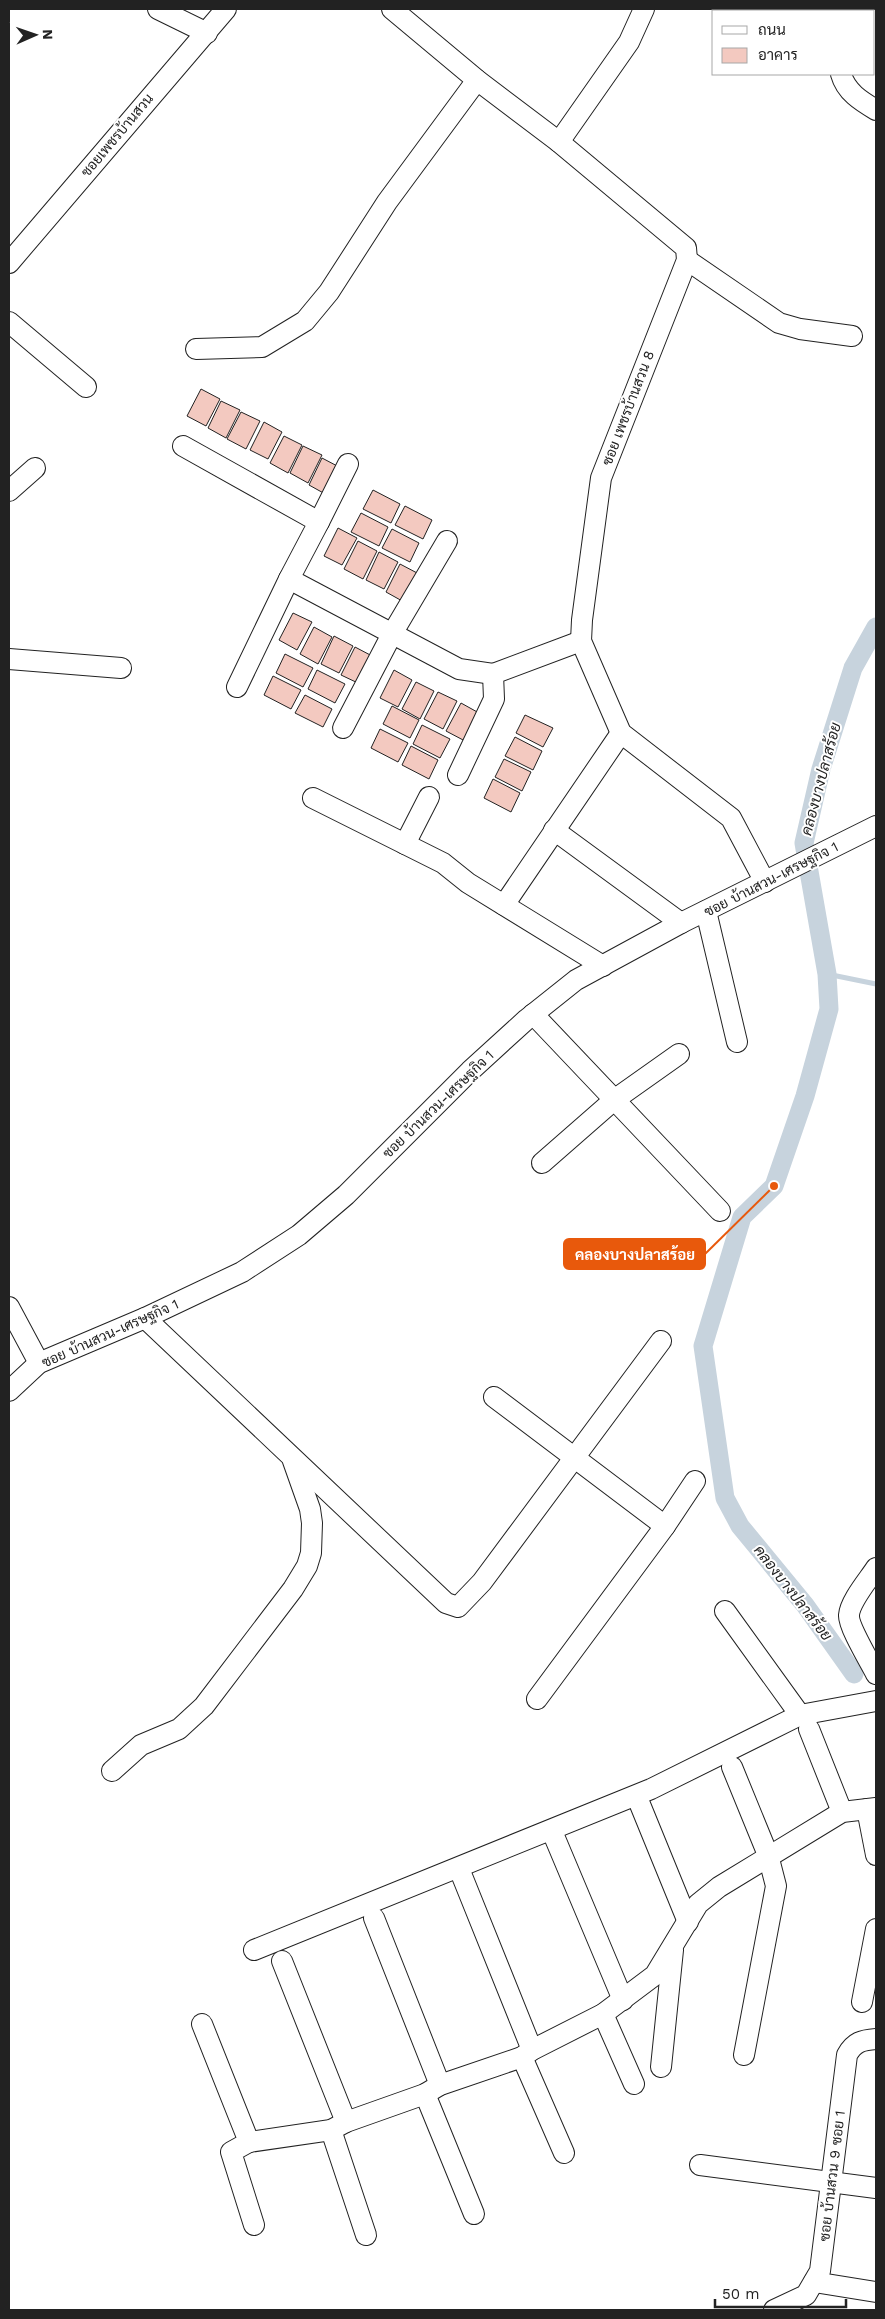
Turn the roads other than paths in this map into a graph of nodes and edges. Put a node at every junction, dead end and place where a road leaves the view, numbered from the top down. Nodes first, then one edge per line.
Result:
1 (158, 9) edge
2 (226, 9) edge
3 (392, 9) edge
4 (644, 9) edge
5 (207, 33) junction
6 (841, 75) edge
7 (477, 80) junction
8 (876, 110) edge
9 (559, 142) junction
10 (687, 260) junction
11 (9, 263) edge
12 (9, 322) edge
13 (852, 336) dead end
14 (196, 349) dead end
15 (86, 387) dead end
16 (183, 446) dead end
17 (348, 464) dead end
18 (35, 468) dead end
19 (9, 491) edge
20 (319, 522) junction
21 (447, 541) dead end
22 (289, 579) junction
23 (392, 634) junction
24 (581, 641) junction
25 (9, 659) edge
26 (121, 668) dead end
27 (493, 674) junction
28 (238, 687) dead end
29 (343, 728) dead end
30 (622, 733) junction
31 (458, 775) dead end
32 (429, 797) dead end
33 (313, 798) dead end
34 (876, 826) edge
35 (554, 830) junction
36 (405, 844) junction
37 (765, 882) junction
38 (504, 905) junction
39 (706, 911) junction
40 (681, 923) junction
41 (603, 966) junction
42 (533, 1014) junction
43 (737, 1042) dead end
44 (679, 1054) dead end
45 (614, 1100) junction
46 (542, 1164) dead end
47 (720, 1211) dead end
48 (9, 1308) edge
49 (145, 1318) junction
50 (661, 1341) dead end
51 (39, 1362) junction
52 (9, 1391) edge
53 (494, 1397) dead end
54 (290, 1455) junction
55 (575, 1456) junction
56 (695, 1481) dead end
57 (665, 1526) junction
58 (876, 1568) edge
59 (725, 1611) dead end
60 (876, 1674) edge
61 (537, 1699) dead end
62 (876, 1700) edge
63 (805, 1722) junction
64 (732, 1767) dead end
65 (112, 1771) dead end
66 (639, 1802) dead end
67 (872, 1809) edge
68 (842, 1812) junction
69 (554, 1836) dead end
70 (768, 1855) junction
71 (876, 1855) edge
72 (462, 1876) dead end
73 (374, 1918) dead end
74 (688, 1922) junction
75 (876, 1929) edge
76 (674, 1946) junction
77 (254, 1950) dead end
78 (282, 1961) dead end
79 (623, 2000) junction
80 (862, 2002) dead end
81 (603, 2014) junction
82 (202, 2024) dead end
83 (876, 2039) edge
84 (527, 2053) junction
85 (744, 2054) dead end
86 (661, 2067) dead end
87 (634, 2084) dead end
88 (433, 2089) junction
89 (339, 2126) junction
90 (249, 2142) junction
91 (564, 2153) dead end
92 (700, 2165) dead end
93 (831, 2182) junction
94 (876, 2188) edge
95 (474, 2214) dead end
96 (254, 2225) dead end
97 (366, 2235) dead end
98 (814, 2282) junction
99 (876, 2292) edge
100 (774, 2310) edge

1 - 5 street
2 - 5 street, ซอยเพชรบ้านสวน
3 - 7 street
4 - 9 street
5 - 11 street, ซอยเพชรบ้านสวน
6 - 8 street
7 - 9 street
7 - 14 street
9 - 10 street
10 - 13 street
10 - 24 street, ซอย เพชรบ้านสวน 8
12 - 15 street
16 - 20 street
17 - 20 street
18 - 19 street
20 - 22 street
21 - 23 street
22 - 23 street
22 - 28 street
23 - 27 street
23 - 29 street
24 - 27 street
24 - 30 street, ซอย เพชรบ้านสวน 8
25 - 26 street
27 - 31 street
30 - 35 street
30 - 37 street, ซอย เพชรบ้านสวน 8
32 - 36 street
33 - 36 street
34 - 37 street, ซอย บ้านสวน-เศรษฐกิจ 1
35 - 38 street
35 - 40 street
36 - 38 street
37 - 39 street, ซอย บ้านสวน-เศรษฐกิจ 1
38 - 41 street
39 - 40 street, ซอย บ้านสวน-เศรษฐกิจ 1
39 - 43 street
40 - 41 street, ซอย บ้านสวน-เศรษฐกิจ 1
41 - 42 street, ซอย บ้านสวน-เศรษฐกิจ 1
42 - 45 street
42 - 49 street, ซอย บ้านสวน-เศรษฐกิจ 1
44 - 45 street
45 - 46 street
45 - 47 street
48 - 51 street
49 - 51 street, ซอย บ้านสวน-เศรษฐกิจ 1
49 - 54 street
50 - 55 street
51 - 52 street, ซอย บ้านสวน-เศรษฐกิจ 1
53 - 55 street
54 - 55 street
54 - 65 street
55 - 57 street
56 - 57 street
57 - 61 street
58 - 60 street
59 - 63 street
62 - 63 street
63 - 68 street
63 - 77 street
64 - 70 street
66 - 74 street
67 - 68 street
67 - 71 street
68 - 70 street
69 - 79 street
70 - 74 street
70 - 85 street
72 - 84 street
73 - 88 street
74 - 76 street
75 - 80 street
76 - 79 street
76 - 86 street
78 - 89 street
79 - 81 street
81 - 84 street
81 - 87 street
82 - 90 street
83 - 93 street, ซอย บ้านสวน 9 ซอย 1
84 - 88 street
84 - 91 street
88 - 89 street
88 - 95 street
89 - 90 street
89 - 97 street
90 - 96 street
92 - 93 street
93 - 94 street
93 - 98 street, ซอย บ้านสวน 9 ซอย 1
98 - 99 street
98 - 100 street, ซอย บ้านสวน 9 ซอย 1

